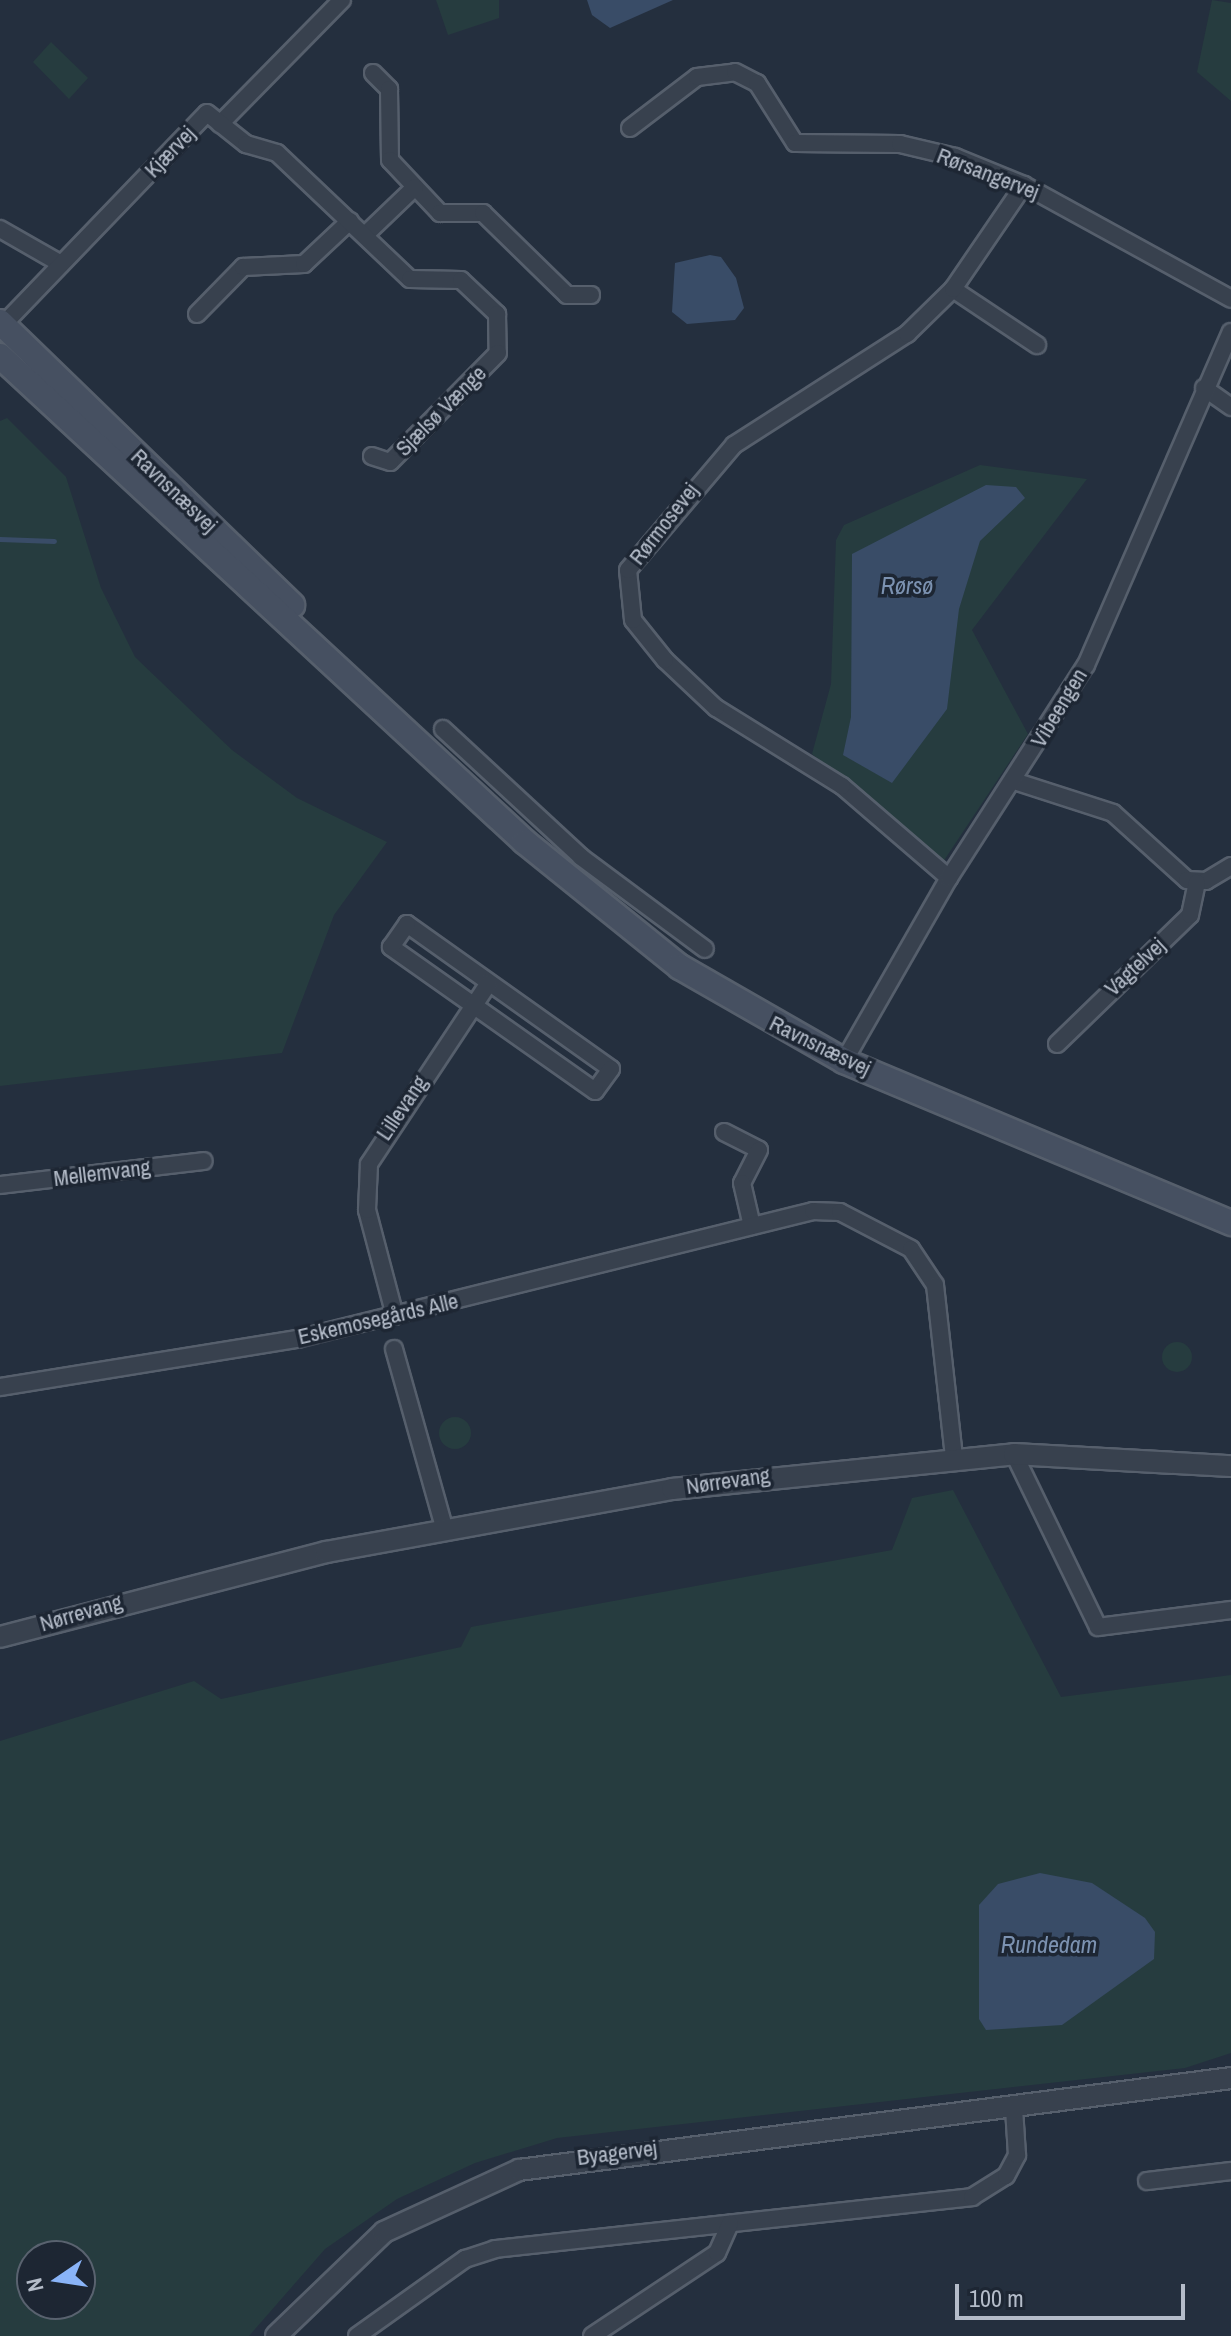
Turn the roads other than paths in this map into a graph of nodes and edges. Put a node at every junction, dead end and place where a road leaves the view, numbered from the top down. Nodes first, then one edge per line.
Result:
1 (342, 0) edge
2 (373, 73) dead end
3 (220, 124) junction
4 (630, 128) dead end
5 (1024, 185) junction
6 (415, 187) junction
7 (350, 221) junction
8 (0, 229) edge
9 (365, 235) junction
10 (61, 264) junction
11 (953, 289) junction
12 (191, 292) dead end
13 (591, 295) dead end
14 (1231, 299) edge
15 (1, 325) edge
16 (1231, 332) edge
17 (1037, 345) dead end
18 (0, 356) edge
19 (1204, 388) junction
20 (1231, 407) edge
21 (372, 456) dead end
22 (342, 665) junction
23 (443, 729) dead end
24 (480, 761) junction
25 (461, 781) junction
26 (1014, 781) junction
27 (1231, 866) edge
28 (949, 878) junction
29 (1197, 883) junction
30 (705, 949) dead end
31 (489, 983) junction
32 (473, 1005) junction
33 (1057, 1044) dead end
34 (844, 1061) junction
35 (724, 1132) dead end
36 (204, 1161) dead end
37 (0, 1185) edge
38 (1231, 1223) edge
39 (752, 1226) junction
40 (395, 1316) junction
41 (394, 1349) dead end
42 (0, 1387) edge
43 (1014, 1454) junction
44 (954, 1457) junction
45 (1231, 1466) edge
46 (444, 1527) junction
47 (1231, 1610) edge
48 (0, 1637) edge
49 (1231, 2078) edge
50 (1014, 2108) junction
51 (1231, 2171) edge
52 (1147, 2181) dead end
53 (730, 2224) junction
54 (276, 2336) edge
55 (357, 2336) edge
56 (592, 2336) edge

1 - 3 street, Kjærvej
2 - 6 street
3 - 7 street, Sjælsø Vænge
3 - 10 street, Kjærvej
4 - 5 street, Rørsangervej
5 - 11 street, Rørmosevej
5 - 14 street, Rørsangervej
6 - 9 street
6 - 13 street
7 - 9 street, Sjælsø Vænge
7 - 12 street
8 - 10 street
9 - 21 street, Sjælsø Vænge
10 - 15 street, Kjærvej
11 - 17 street
11 - 28 street, Rørmosevej
15 - 22 main road, Ravnsnæsvej
16 - 19 street, Vibeengen
18 - 22 main road, Ravnsnæsvej
19 - 20 street
19 - 26 street, Vibeengen
22 - 25 main road, Ravnsnæsvej
23 - 24 street
24 - 25 street
24 - 30 street
25 - 34 main road, Ravnsnæsvej
26 - 28 street, Vibeengen
26 - 29 street
27 - 29 street
28 - 34 street, Vibeengen
29 - 33 street, Vagtelvej
31 - 32 street, Lillevang
31 - 32 street
31 - 32 street
32 - 40 street, Lillevang
34 - 38 main road, Ravnsnæsvej
35 - 39 street
36 - 37 street, Mellemvang
39 - 40 street, Eskemosegårds Alle
39 - 44 street, Eskemosegårds Alle
40 - 42 street, Eskemosegårds Alle
41 - 46 street
43 - 44 street, Nørrevang
43 - 45 street, Nørrevang
43 - 47 street
44 - 46 street, Nørrevang
46 - 48 street, Nørrevang
49 - 50 street, Byagervej
50 - 53 street
50 - 54 street, Byagervej
51 - 52 street
53 - 55 street
53 - 56 street

